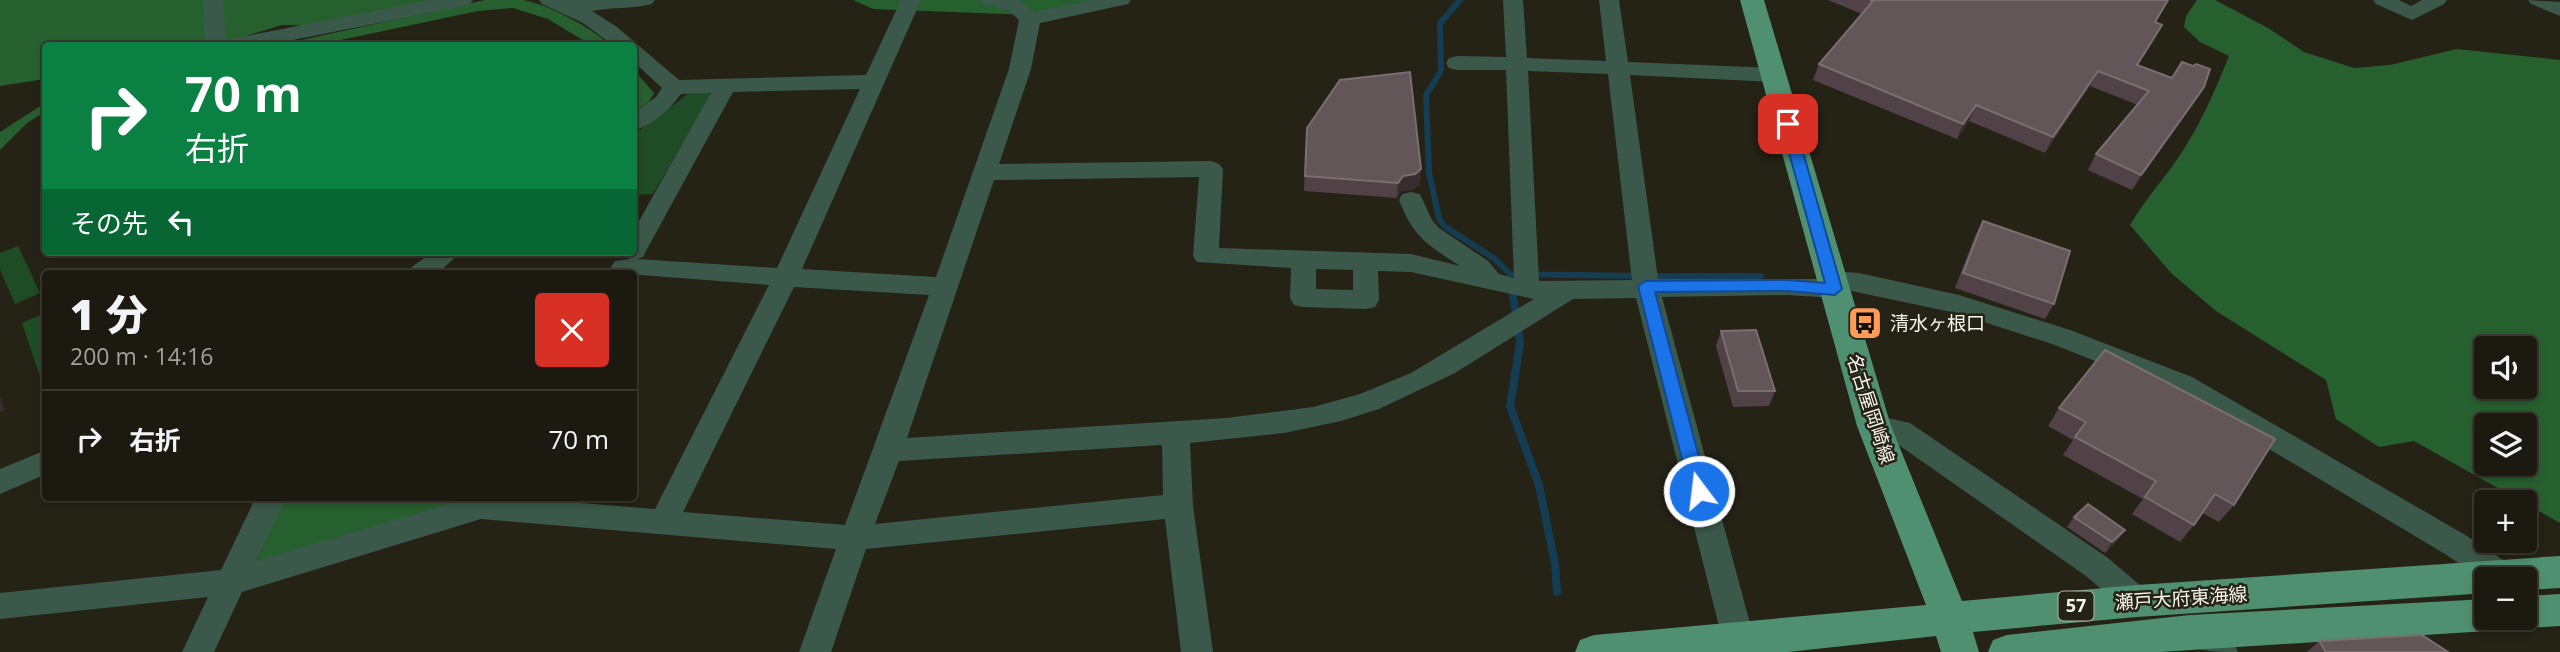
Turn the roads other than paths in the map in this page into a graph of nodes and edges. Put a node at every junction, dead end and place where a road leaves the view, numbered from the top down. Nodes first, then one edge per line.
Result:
1 (213, 0) edge
2 (463, 0) edge
3 (549, 0) edge
4 (645, 0) edge
5 (911, 0) edge
6 (990, 0) edge
7 (1121, 0) edge
8 (1513, 0) edge
9 (1609, 0) edge
10 (1752, 0) edge
11 (2383, 0) edge
12 (2437, 0) edge
13 (2538, 0) edge
14 (572, 9) junction
15 (2560, 10) edge
16 (1030, 19) junction
17 (216, 42) edge
18 (248, 42) edge
19 (623, 42) edge
20 (637, 54) edge
21 (1457, 63) dead end
22 (1517, 64) junction
23 (1620, 69) junction
24 (1774, 75) junction
25 (874, 82) junction
26 (674, 87) junction
27 (725, 87) junction
28 (637, 121) edge
29 (984, 172) junction
30 (1411, 200) dead end
31 (637, 245) edge
32 (444, 256) edge
33 (1304, 259) junction
34 (628, 261) edge
35 (1365, 261) junction
36 (425, 270) edge
37 (785, 278) junction
38 (1491, 284) junction
39 (1833, 284) junction
40 (1646, 286) junction
41 (945, 287) junction
42 (1527, 290) junction
43 (1568, 290) junction
44 (1874, 426) junction
45 (1176, 433) junction
46 (889, 450) junction
47 (42, 463) edge
48 (0, 482) edge
49 (269, 501) edge
50 (484, 502) edge
51 (1178, 506) junction
52 (664, 521) junction
53 (855, 538) junction
54 (2489, 567) edge
55 (2560, 572) edge
56 (2537, 574) edge
57 (2474, 579) edge
58 (230, 582) junction
59 (2137, 601) junction
60 (0, 606) edge
61 (2560, 610) edge
62 (2537, 611) edge
63 (2474, 616) edge
64 (2190, 632) junction
65 (1955, 635) edge
66 (1738, 638) junction
67 (198, 652) edge
68 (815, 652) edge
69 (1196, 652) edge
70 (1594, 652) edge
71 (2007, 652) edge
72 (2222, 652) edge

1 - 17 street
2 - 18 street
3 - 14 street
4 - 14 street
5 - 25 street
6 - 16 street
7 - 16 street
8 - 22 street
9 - 23 street
10 - 24 main road, 名古屋岡崎線
11 - 12 street
13 - 15 street
14 - 19 street
16 - 29 street
20 - 26 street
21 - 22 street
22 - 23 street
22 - 42 street
23 - 24 street
23 - 40 street
24 - 39 main road, 名古屋岡崎線
25 - 27 street
25 - 37 street
26 - 27 street
26 - 28 street
27 - 31 street
29 - 33 street
29 - 41 street
30 - 38 street
32 - 36 street
33 - 35 street
33 - 35 street
34 - 37 street
35 - 38 street
37 - 41 street
37 - 52 street
38 - 42 street
39 - 40 street
39 - 44 main road, 名古屋岡崎線
39 - 54 street
40 - 43 street
40 - 66 street
41 - 46 street
42 - 43 street
43 - 45 street
44 - 59 street
44 - 65 main road, 名古屋岡崎線
45 - 46 street
45 - 51 street
46 - 53 street
47 - 48 street
49 - 58 street
50 - 52 street
50 - 58 street
51 - 53 street
51 - 69 street
52 - 53 street
53 - 68 street
55 - 56 main road, 瀬戸大府東海線 / 57
57 - 59 main road, 瀬戸大府東海線 / 57
58 - 60 street
58 - 67 street
59 - 65 main road, 瀬戸大府東海線 / 57
61 - 62 main road
63 - 64 main road, 瀬戸大府東海線 / 57
64 - 71 main road, 瀬戸大府東海線 / 57
64 - 72 street
65 - 66 main road, 瀬戸大府東海線 / 57
66 - 70 main road, 瀬戸大府東海線 / 57

